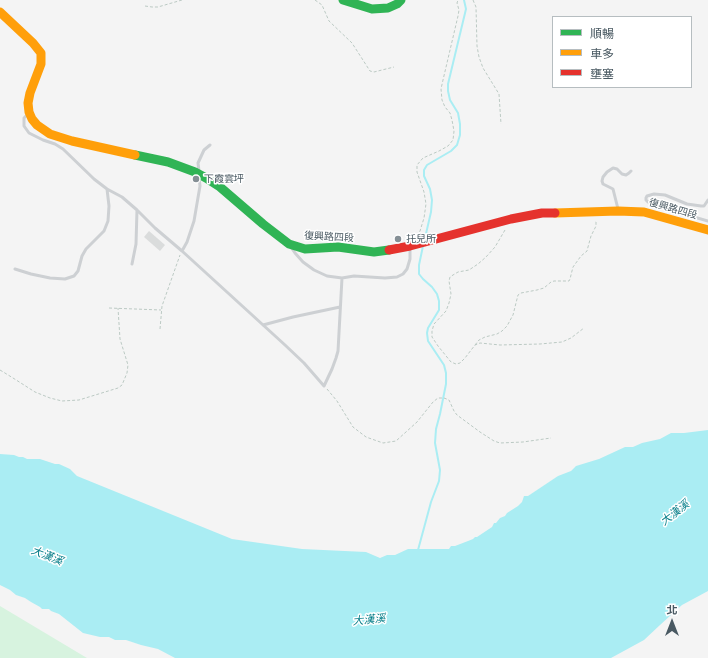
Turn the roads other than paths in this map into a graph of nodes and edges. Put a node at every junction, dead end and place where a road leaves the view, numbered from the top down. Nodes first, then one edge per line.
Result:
1 (343, 0) edge
2 (401, 0) edge
3 (0, 12) edge
4 (29, 112) junction
5 (210, 145) dead end
6 (631, 171) dead end
7 (199, 174) junction
8 (107, 190) junction
9 (708, 200) edge
10 (137, 210) junction
11 (618, 211) junction
12 (706, 225) edge
13 (289, 244) junction
14 (410, 246) junction
15 (182, 251) junction
16 (132, 264) dead end
17 (15, 269) dead end
18 (342, 278) junction
19 (340, 308) junction
20 (263, 325) junction

1 - 2 main road
3 - 4 main road
4 - 7 main road, 復興路四段
4 - 8 lane
5 - 7 lane
6 - 11 lane
7 - 13 main road, 復興路四段
7 - 15 lane
8 - 10 lane
8 - 17 lane
9 - 12 lane
10 - 15 lane
10 - 16 lane
11 - 12 main road, 復興路四段
11 - 14 main road, 復興路四段
13 - 14 main road, 復興路四段
13 - 18 lane
14 - 18 lane
15 - 20 lane
18 - 19 lane
19 - 20 lane
19 - 20 lane

